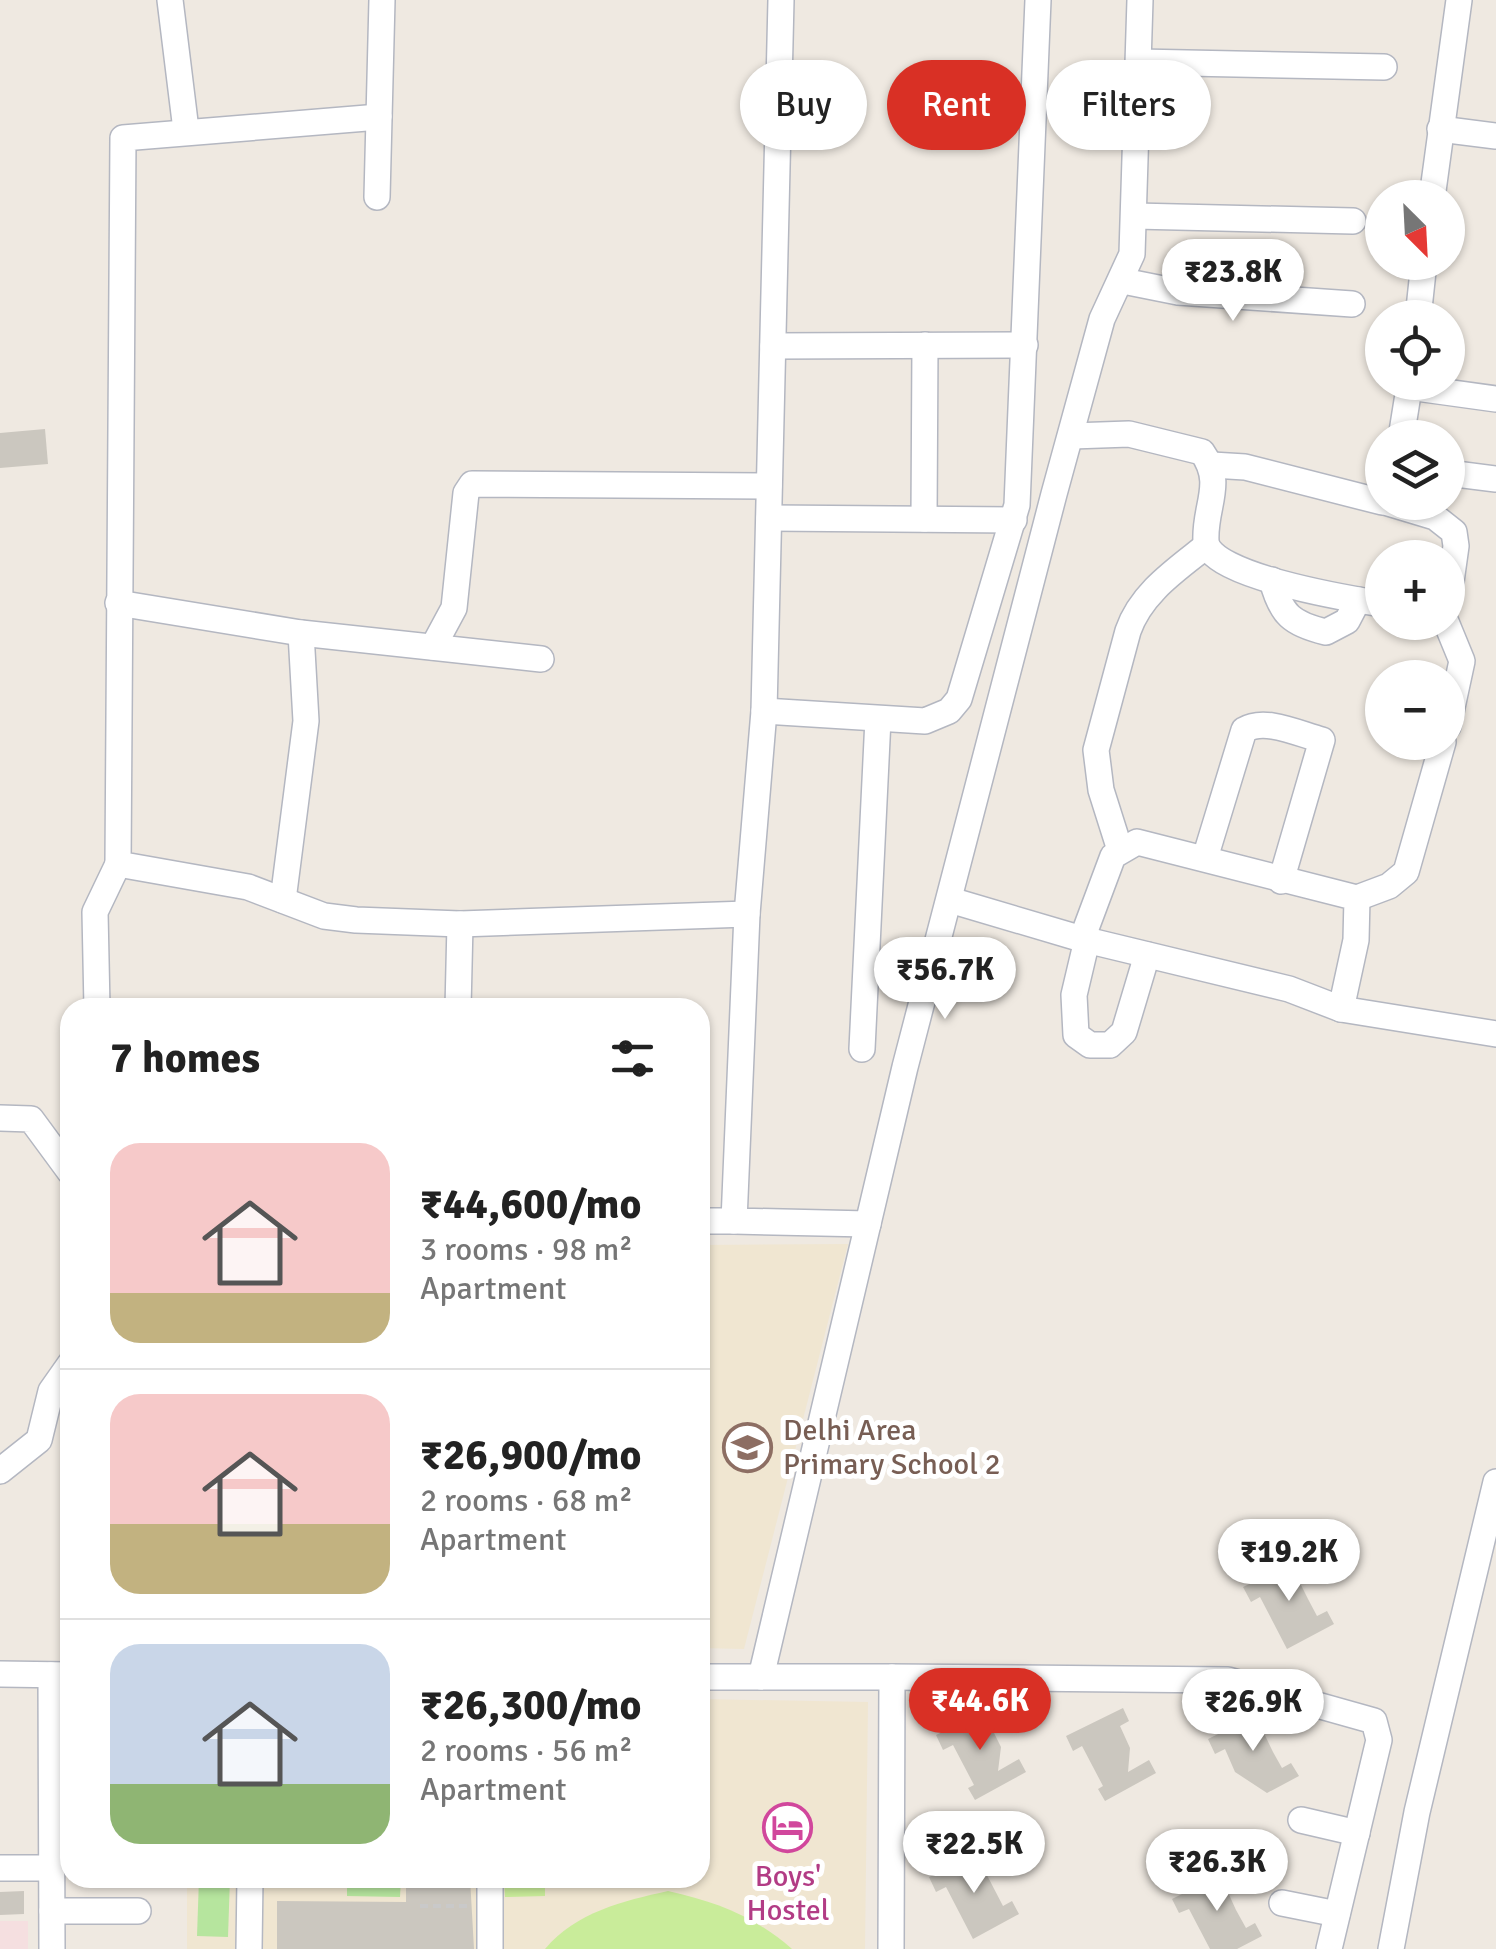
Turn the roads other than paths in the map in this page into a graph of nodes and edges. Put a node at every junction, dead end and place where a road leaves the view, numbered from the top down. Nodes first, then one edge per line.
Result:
1 (170, 0) edge
2 (382, 0) edge
3 (781, 0) edge
4 (1038, 0) edge
5 (1140, 0) edge
6 (1459, 0) edge
7 (1139, 60) edge
8 (1211, 63) edge
9 (1384, 67) dead end
10 (379, 118) junction
11 (1440, 129) junction
12 (186, 130) junction
13 (1496, 136) edge
14 (1137, 150) edge
15 (1434, 180) edge
16 (377, 198) dead end
17 (1135, 216) junction
18 (1353, 221) dead end
19 (1122, 282) junction
20 (1352, 304) dead end
21 (925, 345) junction
22 (1026, 345) junction
23 (773, 346) junction
24 (1465, 395) edge
25 (1496, 400) edge
26 (1072, 436) junction
27 (1212, 464) junction
28 (1465, 474) edge
29 (1496, 479) edge
30 (769, 486) junction
31 (1365, 497) edge
32 (769, 518) junction
33 (924, 519) junction
34 (1014, 520) junction
35 (1438, 520) edge
36 (1455, 540) edge
37 (1206, 546) junction
38 (1272, 580) junction
39 (1365, 601) edge
40 (118, 603) junction
41 (1365, 606) edge
42 (301, 633) junction
43 (434, 647) junction
44 (542, 660) dead end
45 (764, 712) junction
46 (878, 719) junction
47 (1438, 760) edge
48 (1120, 850) junction
49 (1205, 858) junction
50 (118, 864) junction
51 (1282, 880) junction
52 (1357, 898) junction
53 (282, 900) junction
54 (950, 900) junction
55 (747, 914) junction
56 (460, 924) junction
57 (1084, 940) junction
58 (1147, 955) junction
59 (98, 998) edge
60 (458, 998) edge
61 (1341, 1008) junction
62 (1496, 1034) edge
63 (862, 1049) dead end
64 (0, 1118) edge
65 (60, 1158) edge
66 (734, 1221) junction
67 (710, 1222) edge
68 (868, 1224) junction
69 (60, 1378) edge
70 (0, 1471) edge
71 (1496, 1482) edge
72 (0, 1674) edge
73 (60, 1675) edge
74 (710, 1677) edge
75 (762, 1677) junction
76 (892, 1677) junction
77 (60, 1725) edge
78 (60, 1778) edge
79 (1302, 1820) dead end
80 (1357, 1833) junction
81 (60, 1839) edge
82 (0, 1868) edge
83 (51, 1868) junction
84 (250, 1888) edge
85 (490, 1888) edge
86 (1282, 1903) dead end
87 (52, 1911) junction
88 (138, 1911) dead end
89 (1338, 1914) junction
90 (52, 1949) edge
91 (249, 1949) edge
92 (490, 1949) edge
93 (892, 1949) edge
94 (1329, 1949) edge
95 (1391, 1949) edge

1 - 12 street
2 - 10 street
3 - 23 street
4 - 22 street
5 - 7 street
6 - 11 street
8 - 9 street
10 - 12 street
10 - 16 street
11 - 13 street
11 - 15 street
12 - 40 street
14 - 17 street
17 - 18 street
17 - 19 street
19 - 20 street
19 - 26 street
21 - 22 street
21 - 23 street
21 - 33 street
22 - 34 street
23 - 30 street
24 - 25 street
26 - 27 street
26 - 54 street
27 - 31 street
27 - 37 street
28 - 29 street
30 - 32 street
30 - 43 street
32 - 33 street
32 - 45 street
33 - 34 street
34 - 46 street
35 - 36 street
37 - 38 street
37 - 48 street
38 - 39 street
38 - 41 street
40 - 42 street
40 - 50 street
42 - 43 street
42 - 53 street
43 - 44 street
45 - 46 street
45 - 55 street
46 - 63 street
47 - 52 street
48 - 49 street
48 - 57 street
49 - 51 street
49 - 51 street
50 - 53 street
50 - 59 street
51 - 52 street
52 - 61 street
53 - 56 street
54 - 57 street
54 - 68 street
55 - 56 street
55 - 66 street
56 - 60 street
57 - 58 street
57 - 58 street
58 - 61 street
61 - 62 street
64 - 65 street
66 - 67 street
66 - 68 street
68 - 75 street
69 - 70 street
71 - 95 street
72 - 73 street
73 - 77 street
74 - 75 street
75 - 76 street
76 - 80 street
76 - 93 street
77 - 78 street
79 - 80 street
80 - 89 street
81 - 83 street
82 - 83 street
83 - 87 street
84 - 91 street
85 - 92 street
86 - 89 street
87 - 88 street
87 - 90 street
89 - 94 street

